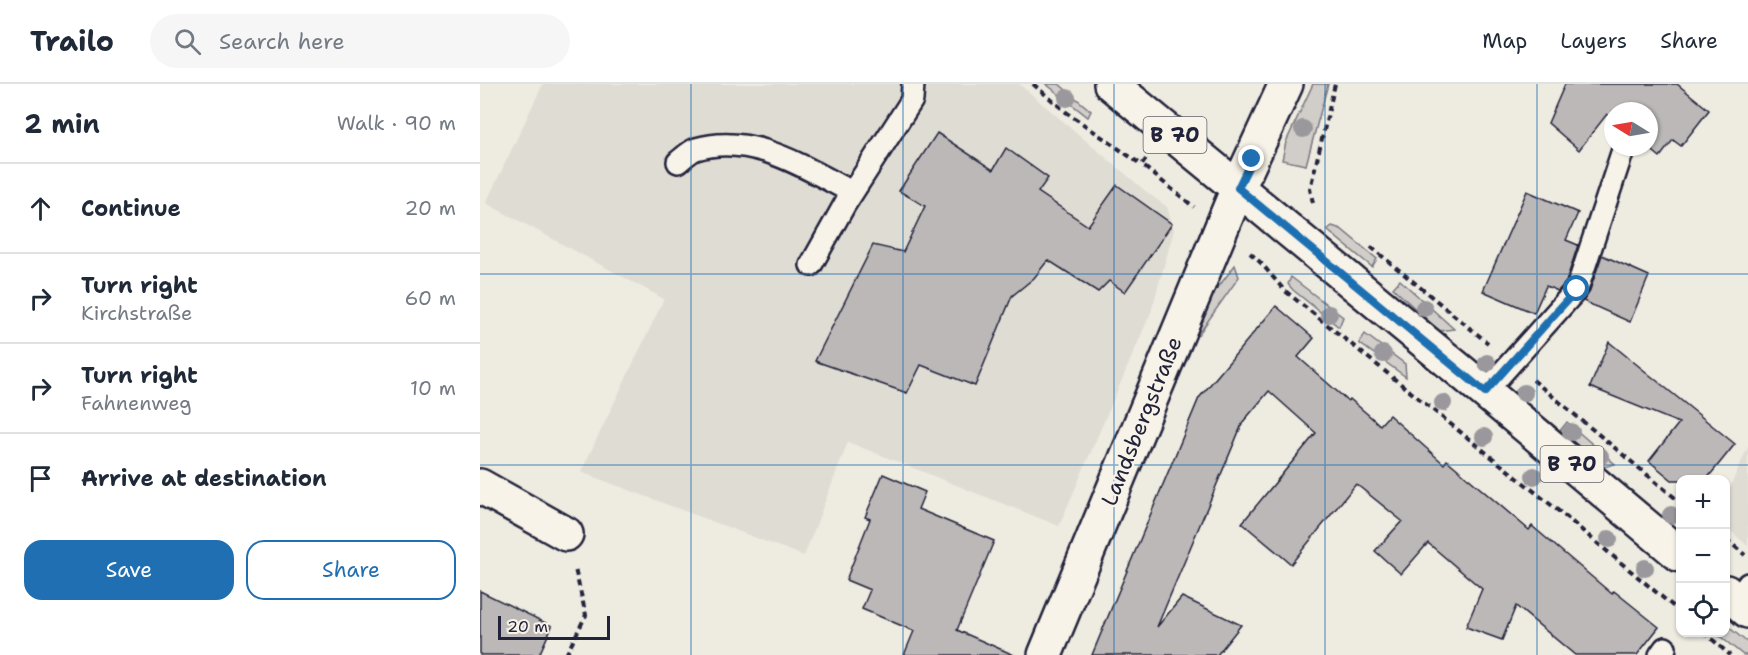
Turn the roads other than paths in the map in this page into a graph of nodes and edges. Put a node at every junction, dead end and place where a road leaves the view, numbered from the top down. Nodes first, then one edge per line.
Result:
1 (913, 84) edge
2 (1111, 84) edge
3 (1286, 84) edge
4 (1621, 156) edge
5 (678, 162) dead end
6 (1238, 188) junction
7 (852, 192) junction
8 (811, 265) dead end
9 (1485, 392) junction
10 (480, 486) edge
11 (566, 534) road end
12 (1676, 552) edge
13 (1045, 655) edge

1 - 7 lane
2 - 6 main road, B 70
3 - 6 main road, Landsbergstraße
4 - 9 lane
5 - 7 lane
6 - 9 main road, B 70
6 - 13 main road, Landsbergstraße
7 - 8 lane
9 - 12 main road, B 70
10 - 11 main road

